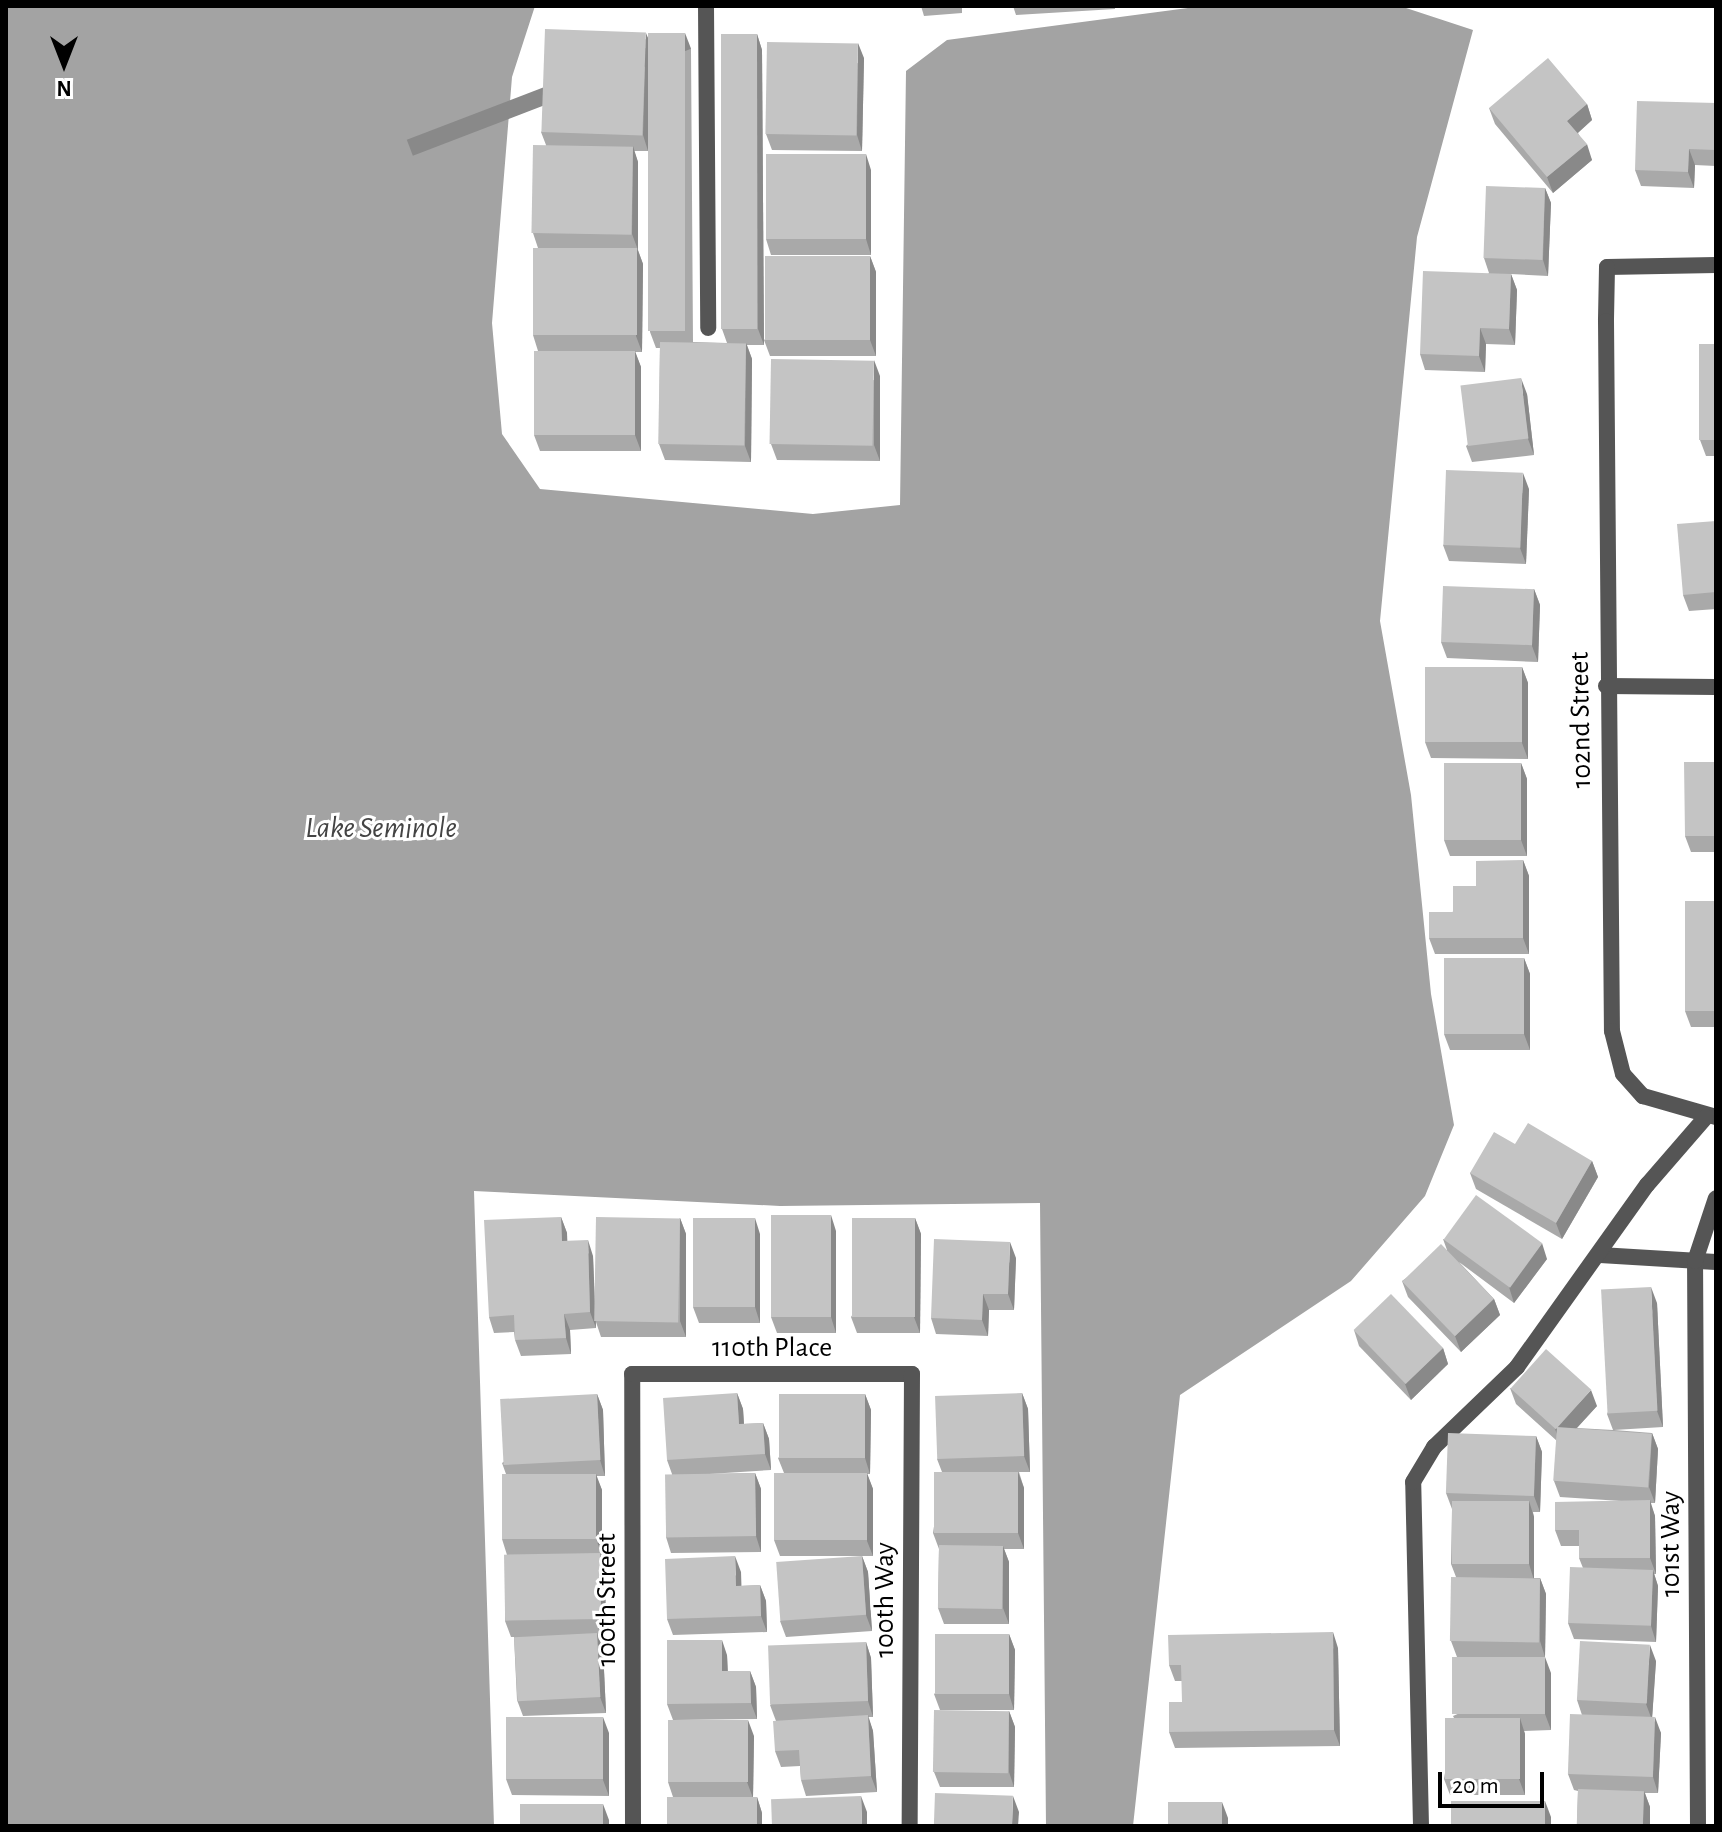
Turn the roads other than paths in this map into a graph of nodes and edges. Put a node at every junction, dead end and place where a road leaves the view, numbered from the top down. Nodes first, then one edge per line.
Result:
1 (706, 6) edge
2 (1716, 265) edge
3 (708, 328) dead end
4 (1606, 686) junction
5 (1716, 687) edge
6 (1711, 1117) edge
7 (1716, 1198) edge
8 (1600, 1255) junction
9 (1695, 1261) junction
10 (1716, 1262) edge
11 (632, 1374) joint
12 (912, 1374) joint
13 (633, 1826) edge
14 (910, 1826) edge
15 (1421, 1826) edge
16 (1698, 1826) edge

1 - 3 street
2 - 4 street, 102nd Street
4 - 5 street
4 - 6 street, 102nd Street
6 - 8 street
7 - 9 street, 101st Way
8 - 9 street
8 - 15 street
9 - 10 street
9 - 16 street, 101st Way
11 - 12 street, 110th Place
11 - 13 street, 100th Street
12 - 14 street, 100th Way

